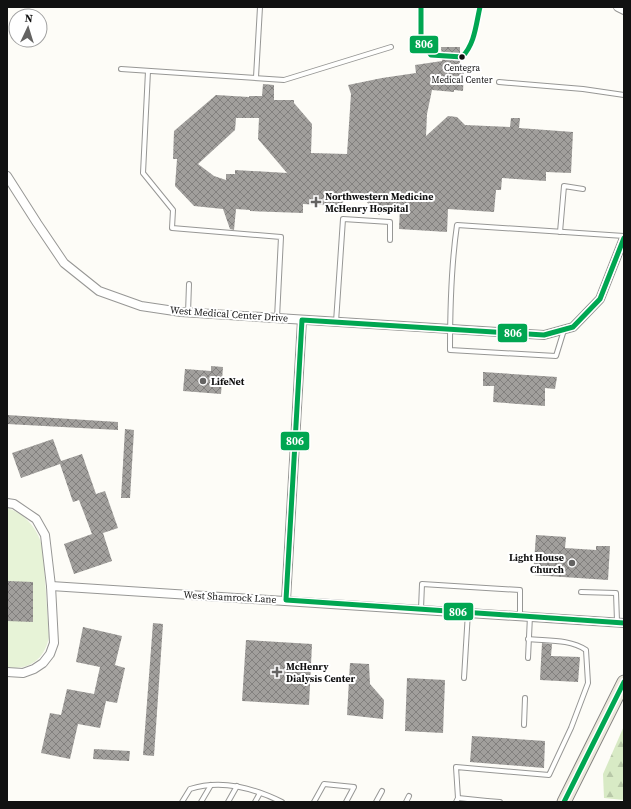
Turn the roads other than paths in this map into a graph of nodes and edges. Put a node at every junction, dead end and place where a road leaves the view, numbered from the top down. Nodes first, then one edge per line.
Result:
1 (260, 7) edge
2 (421, 7) edge
3 (480, 7) edge
4 (618, 7) edge
5 (624, 10) edge
6 (391, 47) dead end
7 (436, 56) dead end
8 (462, 57) dead end
9 (121, 69) dead end
10 (148, 70) junction
11 (256, 77) junction
12 (499, 82) dead end
13 (624, 96) edge
14 (7, 176) edge
15 (583, 189) dead end
16 (560, 232) junction
17 (624, 237) edge
18 (390, 240) dead end
19 (189, 284) dead end
20 (188, 313) junction
21 (277, 318) junction
22 (302, 320) junction
23 (336, 322) junction
24 (450, 329) junction
25 (564, 329) junction
26 (7, 502) edge
27 (51, 586) junction
28 (581, 592) dead end
29 (286, 600) junction
30 (421, 609) junction
31 (468, 612) junction
32 (520, 615) junction
33 (530, 616) junction
34 (620, 622) edge
35 (528, 639) junction
36 (528, 658) dead end
37 (7, 672) edge
38 (464, 678) dead end
39 (624, 682) edge
40 (525, 698) dead end
41 (524, 725) dead end
42 (211, 785) junction
43 (237, 786) junction
44 (382, 791) dead end
45 (260, 793) junction
46 (409, 796) dead end
47 (457, 800) edge
48 (182, 802) edge
49 (201, 802) edge
50 (228, 802) edge
51 (255, 802) edge
52 (282, 802) edge
53 (314, 802) edge
54 (346, 802) edge
55 (376, 802) edge
56 (406, 802) edge
57 (487, 802) edge
58 (500, 802) edge
59 (564, 802) edge

1 - 11 lane
2 - 7 lane
3 - 8 lane
4 - 5 street
6 - 11 lane
9 - 10 lane
10 - 11 lane
10 - 21 lane
12 - 13 lane
14 - 20 street, West Medical Center Drive
15 - 16 lane
16 - 17 lane
16 - 24 lane
17 - 25 street, West Medical Center Drive
18 - 23 lane
19 - 20 lane
20 - 21 street, West Medical Center Drive
21 - 22 street, West Medical Center Drive
22 - 23 street, West Medical Center Drive
22 - 29 street
23 - 24 street, West Medical Center Drive
24 - 25 street, West Medical Center Drive
24 - 25 lane
26 - 27 street
27 - 29 street, West Shamrock Lane
27 - 37 street
28 - 34 lane
29 - 30 street, West Shamrock Lane
30 - 31 street, West Shamrock Lane
30 - 32 lane
31 - 32 street, West Shamrock Lane
31 - 38 lane
32 - 33 street, West Shamrock Lane
33 - 34 street, West Shamrock Lane
33 - 35 lane
35 - 36 lane
35 - 47 lane
39 - 59 main road
40 - 41 lane
42 - 43 lane
42 - 48 lane
42 - 49 lane
43 - 45 lane
43 - 50 lane
44 - 55 lane
45 - 51 lane
45 - 52 lane
46 - 56 lane
47 - 57 lane
53 - 54 lane
57 - 58 lane

